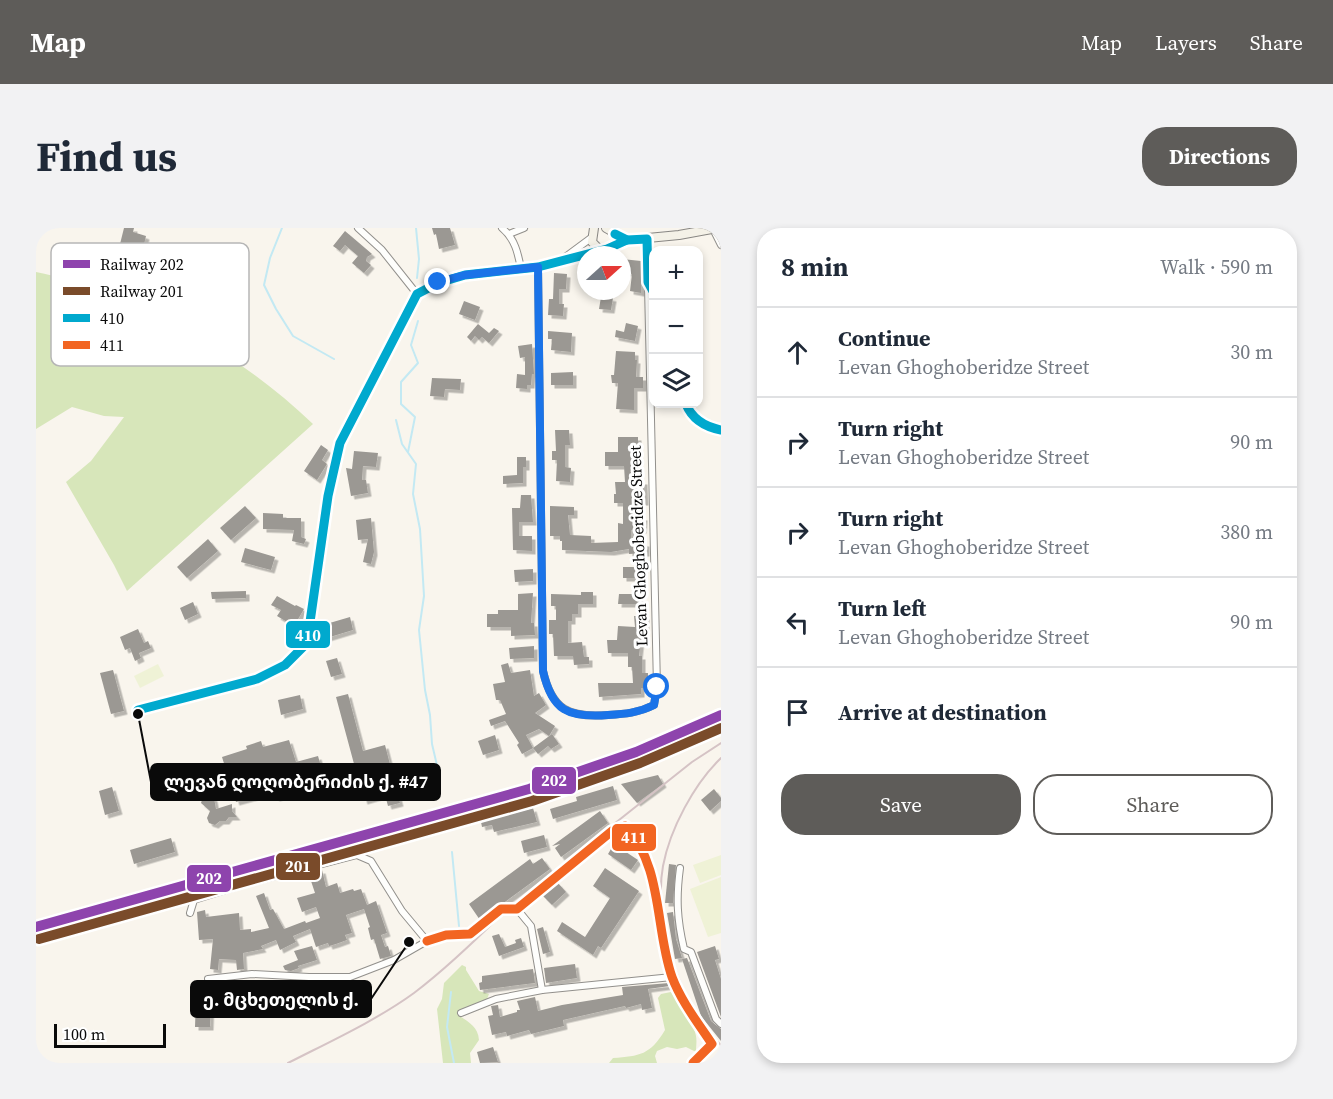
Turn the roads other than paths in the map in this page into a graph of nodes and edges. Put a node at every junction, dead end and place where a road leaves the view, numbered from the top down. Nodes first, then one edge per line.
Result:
1 (358, 228) edge
2 (502, 228) edge
3 (524, 228) edge
4 (715, 229) edge
5 (594, 231) edge
6 (609, 231) edge
7 (509, 234) junction
8 (627, 240) junction
9 (647, 240) junction
10 (721, 245) edge
11 (593, 246) edge
12 (610, 246) edge
13 (614, 246) edge
14 (577, 256) edge
15 (558, 261) junction
16 (538, 267) junction
17 (522, 269) junction
18 (648, 282) joint
19 (417, 294) junction
20 (687, 408) edge
21 (721, 430) edge
22 (307, 643) dead end
23 (680, 868) dead end
24 (518, 909) junction
25 (190, 913) dead end
26 (427, 941) junction
27 (672, 977) junction
28 (208, 979) dead end
29 (542, 990) junction
30 (461, 1013) dead end
31 (721, 1024) edge
32 (693, 1063) edge

1 - 19 street
2 - 7 street
3 - 7 street
4 - 9 street
4 - 10 street
5 - 11 street
5 - 15 street
6 - 8 street
6 - 12 street
7 - 17 street
8 - 9 street
8 - 13 street
9 - 18 street, Levan Ghoghoberidze Street
14 - 15 street
15 - 16 street
16 - 17 street
16 - 18 street, Levan Ghoghoberidze Street
17 - 19 street
19 - 22 street
20 - 21 street
23 - 31 street
24 - 26 street
24 - 27 street
24 - 29 street
25 - 26 street
26 - 28 street
27 - 29 street
27 - 32 street
29 - 30 street

